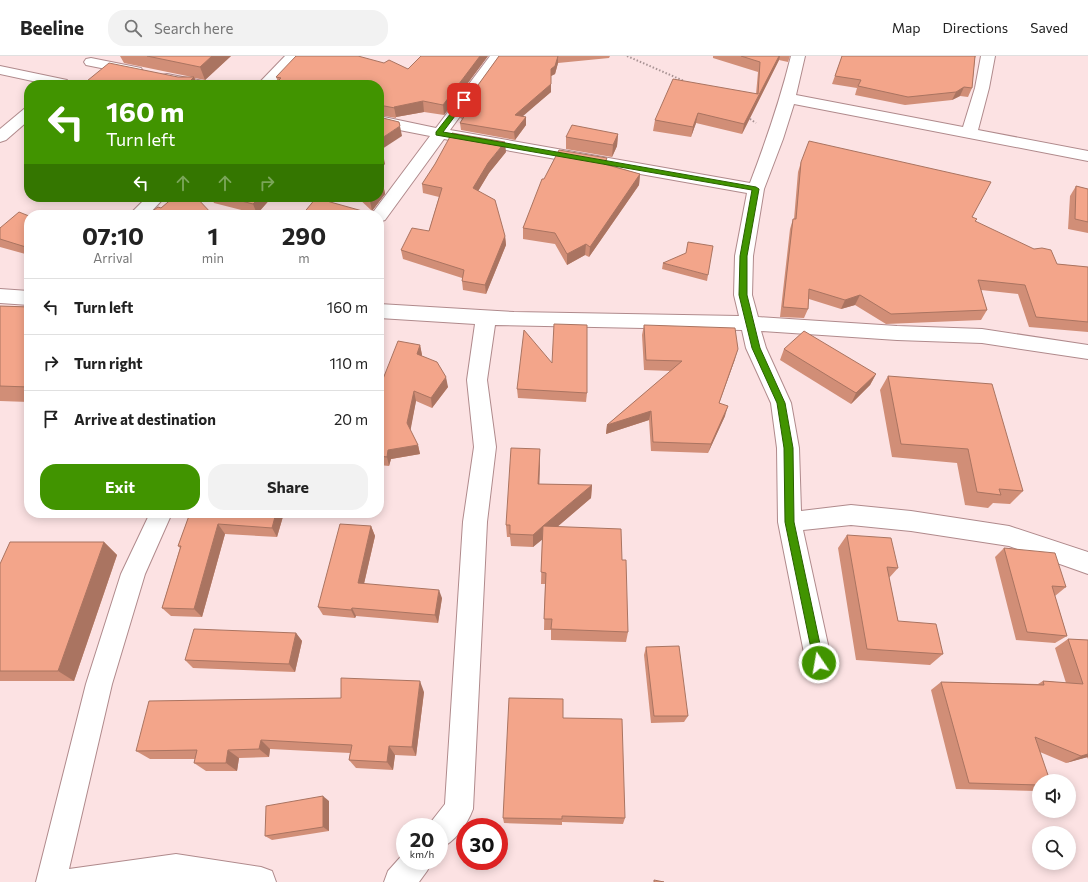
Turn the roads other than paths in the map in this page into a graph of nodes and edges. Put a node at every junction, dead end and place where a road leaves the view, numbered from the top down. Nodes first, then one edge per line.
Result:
1 (293, 56) edge
2 (497, 56) edge
3 (798, 56) edge
4 (988, 56) edge
5 (0, 70) edge
6 (77, 72) edge
7 (155, 80) edge
8 (269, 80) edge
9 (788, 98) junction
10 (24, 116) edge
11 (384, 122) edge
12 (438, 133) junction
13 (969, 133) junction
14 (0, 137) edge
15 (1088, 156) edge
16 (756, 189) junction
17 (152, 202) edge
18 (143, 210) edge
19 (383, 210) edge
20 (0, 296) edge
21 (24, 298) edge
22 (384, 311) edge
23 (486, 318) junction
24 (749, 323) junction
25 (1088, 352) edge
26 (160, 518) edge
27 (790, 522) junction
28 (1088, 563) edge
29 (819, 663) dead end
30 (448, 823) edge
31 (410, 870) edge
32 (104, 880) edge
33 (51, 882) edge
34 (73, 882) edge
35 (261, 882) edge
36 (400, 882) edge

1 - 8 street
2 - 12 street
3 - 9 street
4 - 13 street
5 - 6 street
6 - 7 street
9 - 13 street
9 - 16 street
10 - 14 street
11 - 12 street
12 - 16 street
12 - 19 street
13 - 15 street
16 - 24 street
17 - 18 street
20 - 21 street
22 - 23 street
23 - 24 street
23 - 30 street
24 - 25 street
24 - 27 street
26 - 33 street
27 - 28 street
27 - 29 street
31 - 36 street
32 - 34 street
32 - 35 street

